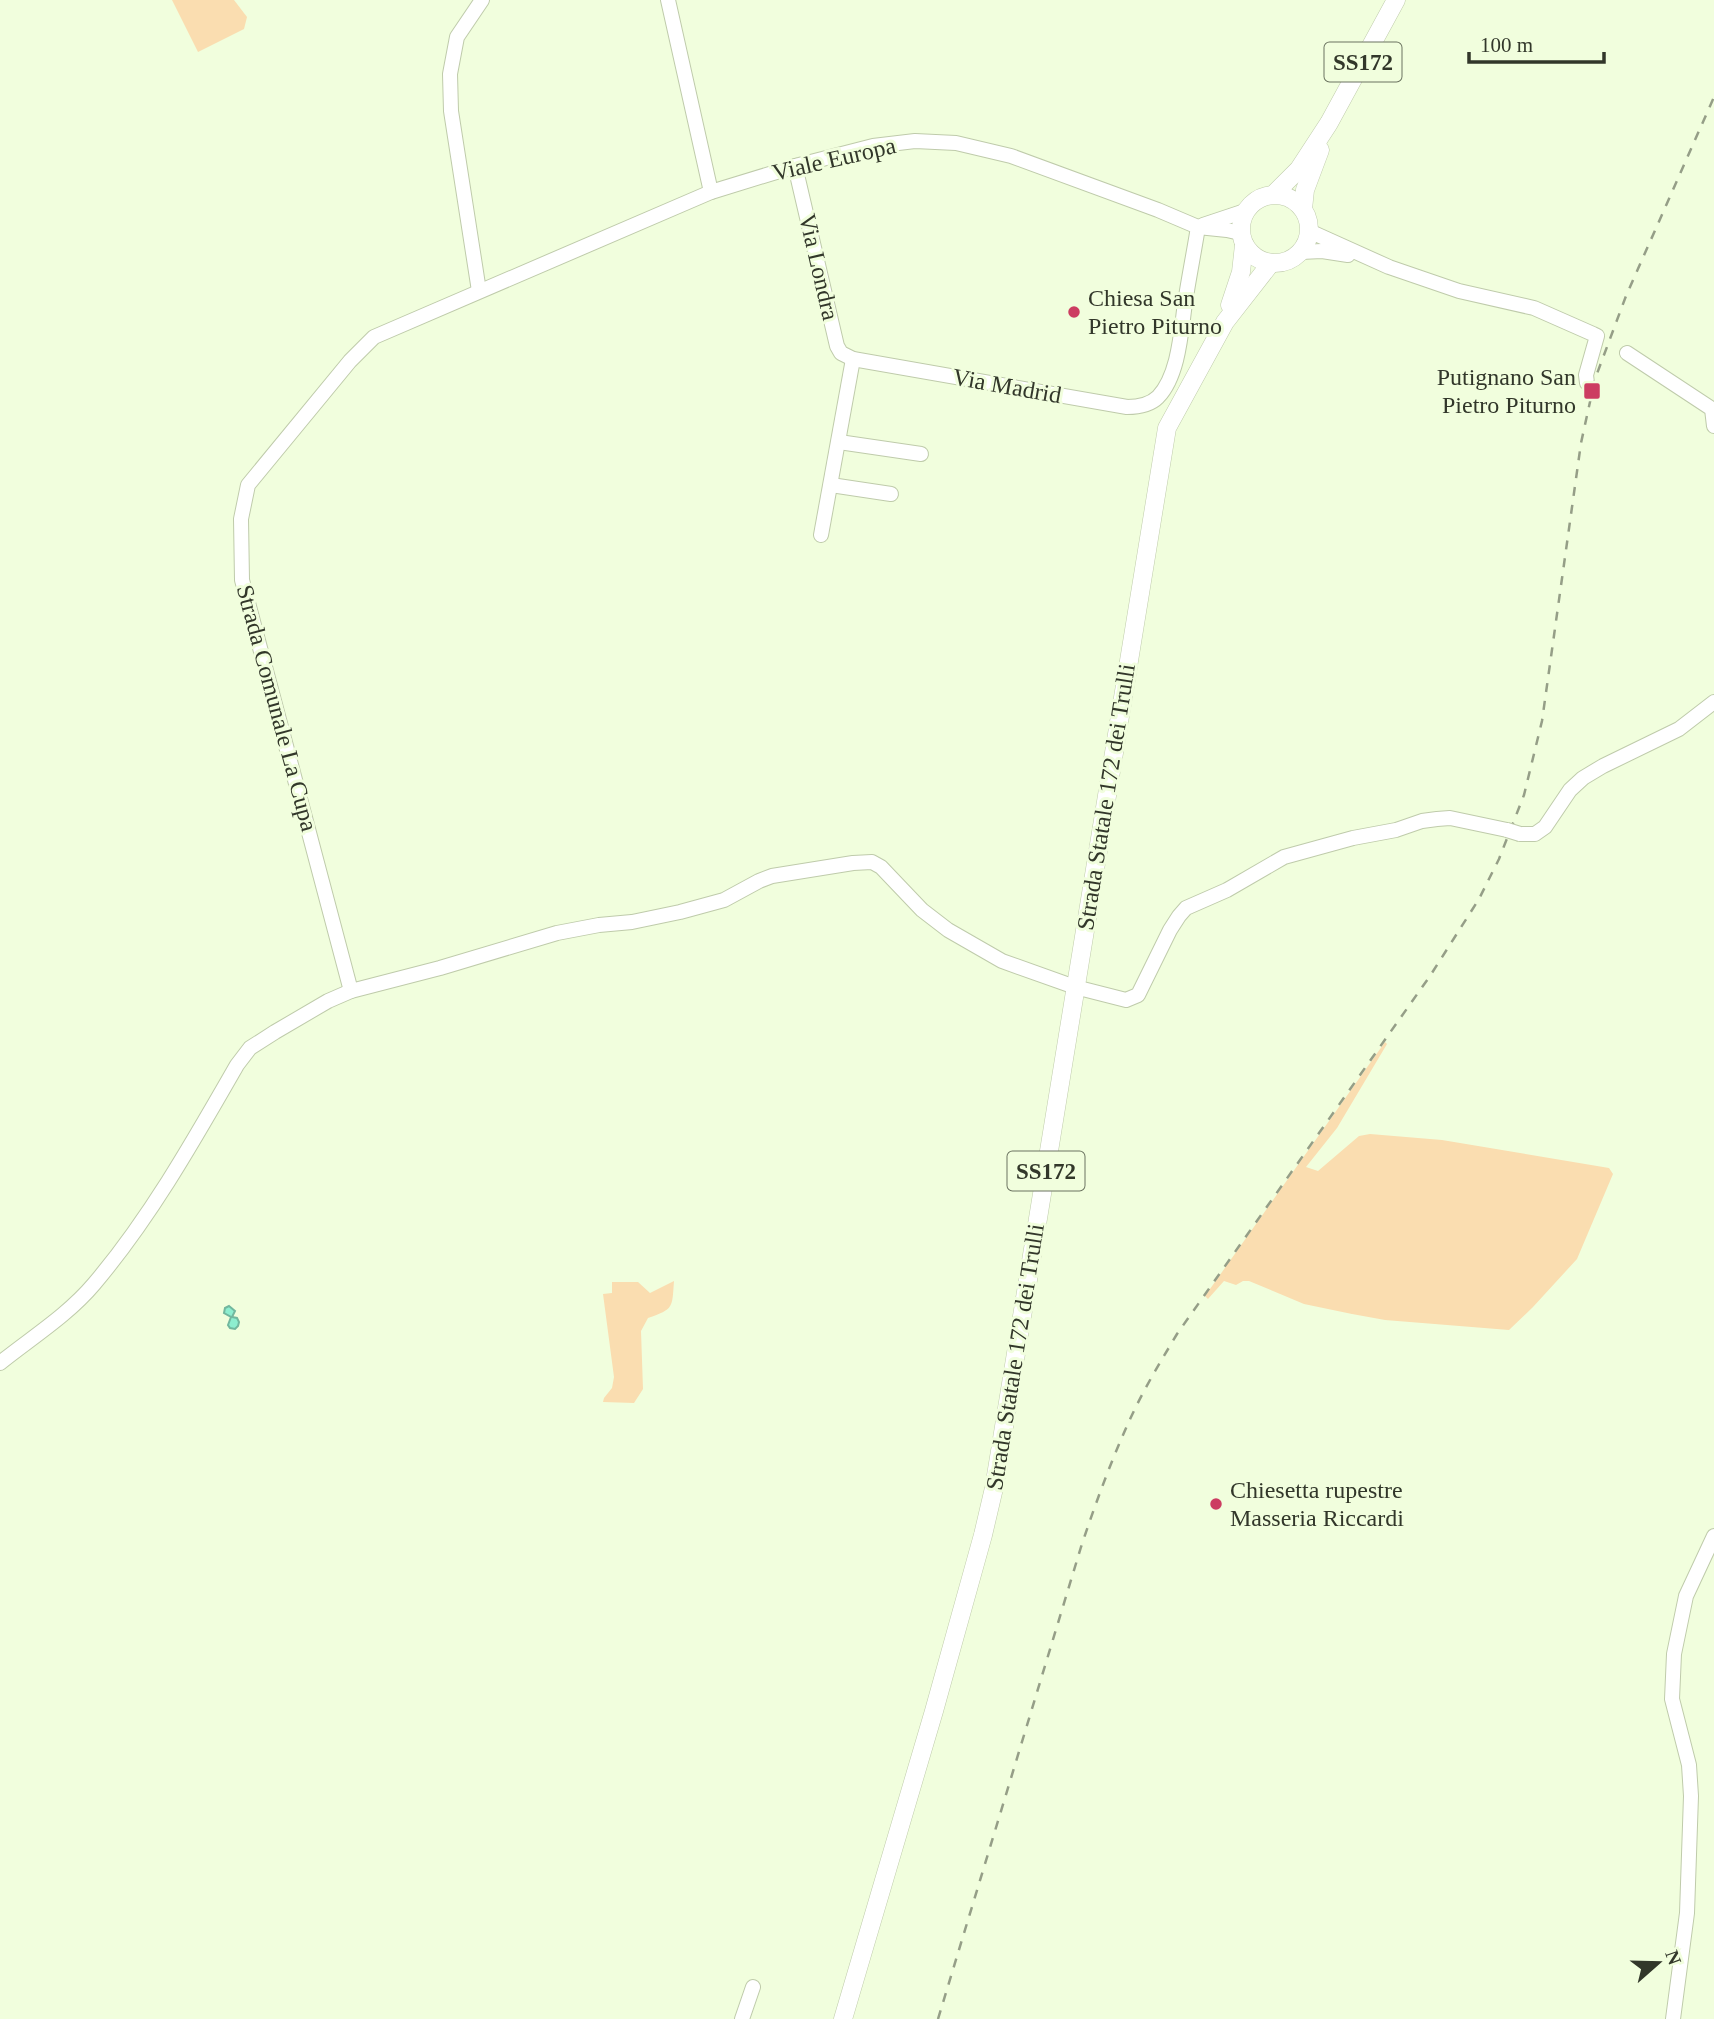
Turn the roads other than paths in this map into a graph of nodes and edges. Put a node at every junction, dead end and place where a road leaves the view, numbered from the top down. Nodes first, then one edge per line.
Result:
1 (482, 0) edge
2 (668, 0) edge
3 (1396, 0) edge
4 (1329, 123) junction
5 (795, 166) junction
6 (711, 192) junction
7 (1274, 194) junction
8 (1303, 209) junction
9 (1245, 211) junction
10 (1198, 227) junction
11 (1309, 231) junction
12 (1242, 239) junction
13 (1301, 251) junction
14 (1371, 259) junction
15 (1270, 263) junction
16 (479, 291) junction
17 (1225, 322) junction
18 (1627, 353) dead end
19 (853, 359) junction
20 (1587, 383) dead end
21 (1714, 426) edge
22 (839, 442) junction
23 (921, 454) dead end
24 (831, 485) junction
25 (891, 495) dead end
26 (821, 535) dead end
27 (1714, 702) edge
28 (1075, 987) junction
29 (351, 991) junction
30 (0, 1363) edge
31 (1714, 1536) edge
32 (753, 1987) dead end
33 (742, 2019) edge
34 (843, 2019) edge
35 (1673, 2019) edge

1 - 16 street
2 - 6 street
3 - 4 main road, SS172
4 - 7 main road
4 - 8 main road
5 - 6 street, Viale Europa
5 - 10 street, Viale Europa
5 - 19 street, Via Londra
6 - 16 street, Viale Europa
7 - 8 main road
7 - 9 main road
8 - 11 main road
9 - 10 street
9 - 12 main road
10 - 12 street, Viale Europa
10 - 19 street, Via Madrid
11 - 13 main road
11 - 14 street
12 - 15 main road
12 - 17 main road, Strada Statale 172 dei Trulli
13 - 14 street
13 - 15 main road
14 - 20 street
15 - 17 main road, Strada Statale 172 dei Trulli
16 - 29 street, Strada Comunale La Cupa
17 - 28 main road, Strada Statale 172 dei Trulli / SS172
18 - 21 street
19 - 22 street
22 - 23 street
22 - 24 street
24 - 25 street
24 - 26 street
27 - 28 street
28 - 29 street
28 - 34 main road, Strada Statale 172 dei Trulli / SS172
29 - 30 street
31 - 35 street
32 - 33 street

